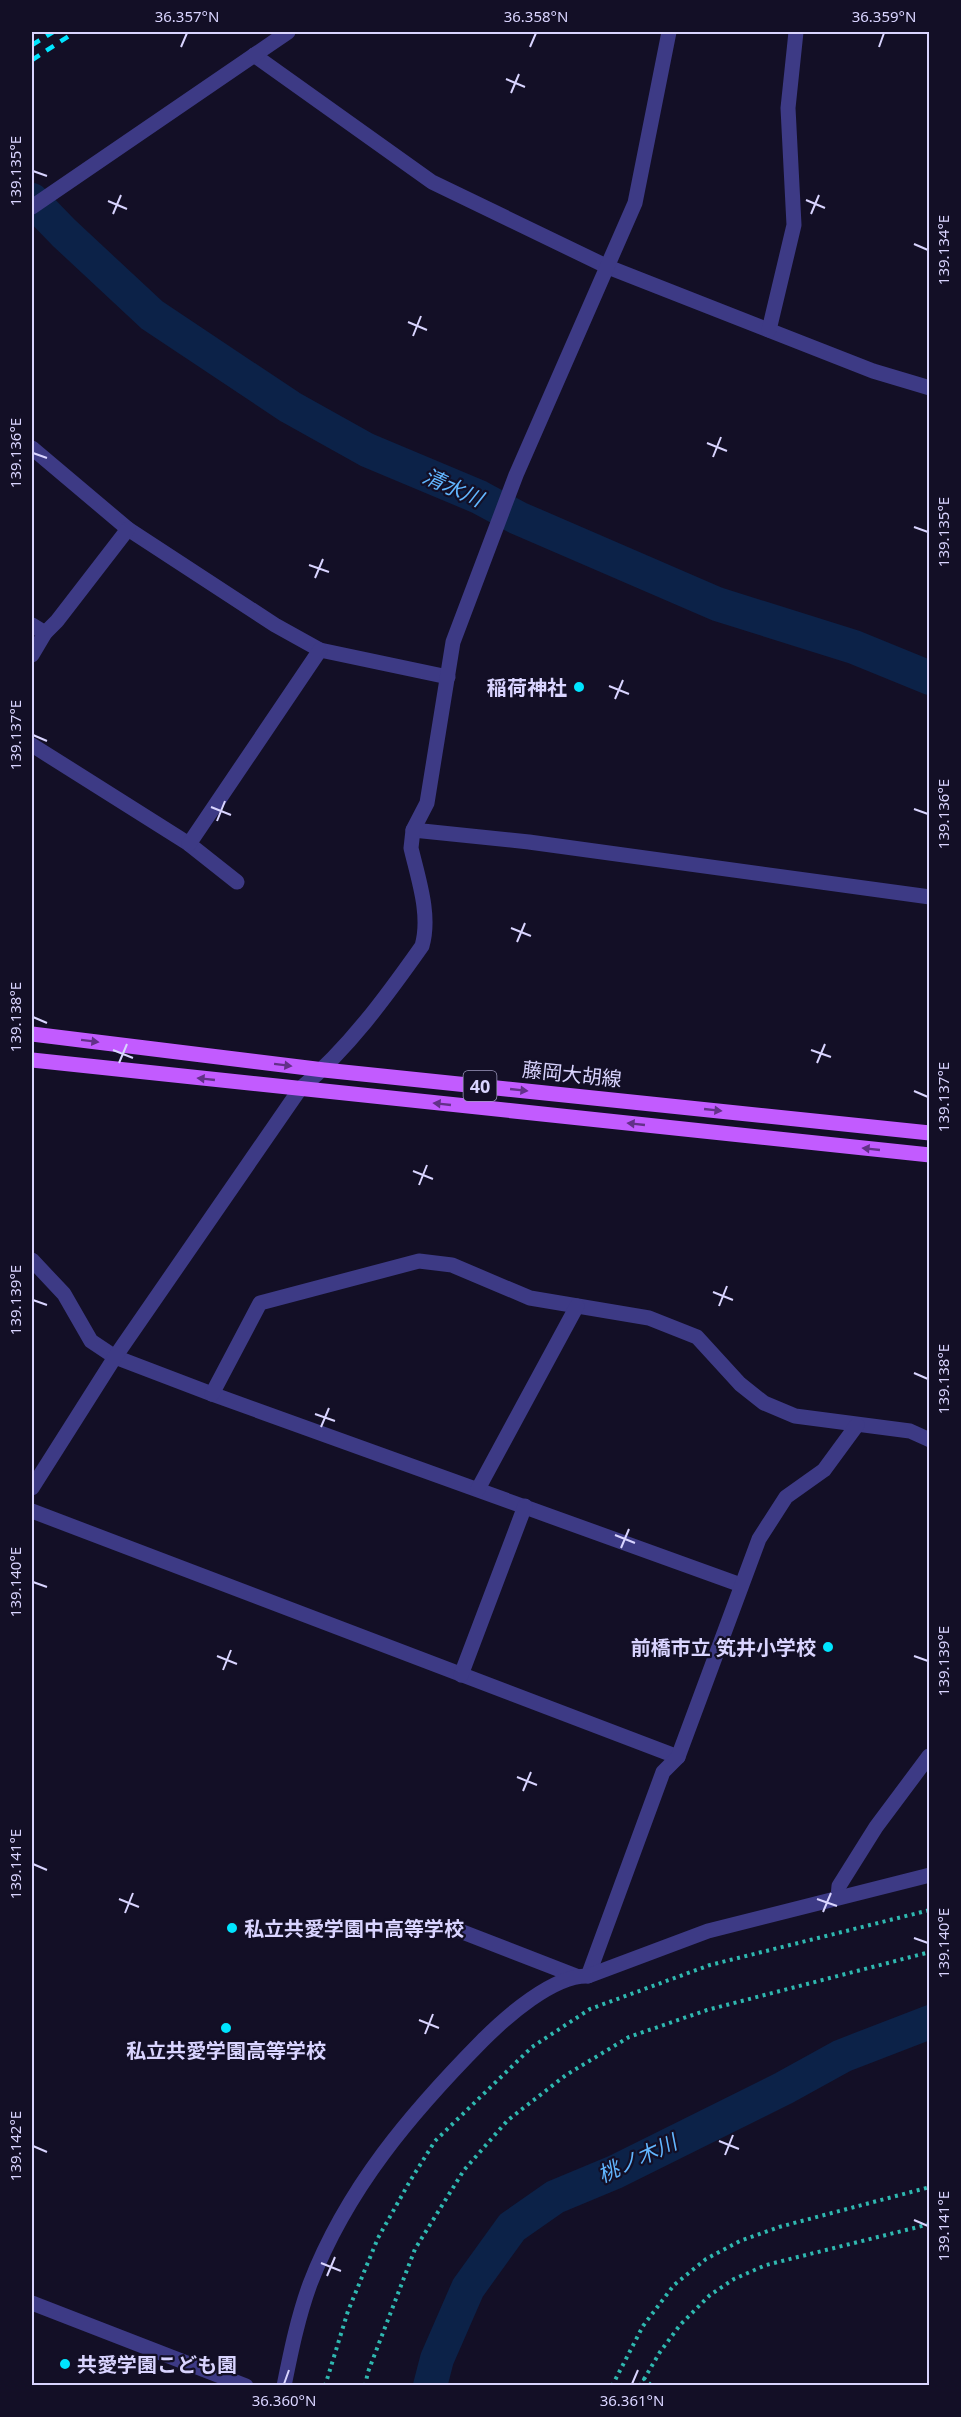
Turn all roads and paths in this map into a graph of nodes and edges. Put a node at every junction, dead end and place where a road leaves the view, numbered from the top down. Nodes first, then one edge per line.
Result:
1 (288, 32) edge
2 (669, 32) edge
3 (796, 32) edge
4 (254, 55) junction
5 (32, 207) edge
6 (608, 267) junction
7 (769, 330) junction
8 (930, 388) edge
9 (32, 448) edge
10 (128, 529) junction
11 (38, 629) edge
12 (320, 650) junction
13 (32, 655) edge
14 (448, 677) junction
15 (32, 745) edge
16 (413, 830) junction
17 (189, 844) junction
18 (237, 882) dead end
19 (930, 897) edge
20 (32, 1034) edge
21 (32, 1060) edge
22 (324, 1070) junction
23 (300, 1089) junction
24 (930, 1133) edge
25 (930, 1155) edge
26 (32, 1260) edge
27 (37, 1277) edge
28 (577, 1306) junction
29 (115, 1357) junction
30 (212, 1394) junction
31 (857, 1425) junction
32 (930, 1440) edge
33 (32, 1488) edge
34 (478, 1489) junction
35 (525, 1506) junction
36 (32, 1511) edge
37 (741, 1585) junction
38 (461, 1675) junction
39 (929, 1756) edge
40 (678, 1757) junction
41 (930, 1875) edge
42 (838, 1897) junction
43 (930, 1910) edge
44 (460, 1931) dead end
45 (930, 1952) edge
46 (582, 1976) junction
47 (930, 2187) edge
48 (930, 2224) edge
49 (32, 2303) edge
50 (643, 2378) junction
51 (246, 2385) edge
52 (284, 2385) edge
53 (325, 2385) edge
54 (365, 2385) edge
55 (612, 2385) edge
56 (640, 2385) edge
57 (652, 2385) edge

1 - 4 street
2 - 6 street
3 - 7 street
4 - 5 street
4 - 6 street
6 - 7 street
6 - 14 street
7 - 8 street
9 - 10 street
10 - 11 street
10 - 12 street
11 - 13 street
12 - 14 street
12 - 17 street
14 - 16 street
15 - 17 street
16 - 19 street
16 - 22 street
17 - 18 street
20 -> 22 main road, 藤岡大胡線 / 40
23 -> 21 main road, 40
22 - 23 street
22 -> 24 main road, 藤岡大胡線 / 40
25 -> 23 main road, 40
23 - 29 street
26 - 27 street
27 - 29 street
28 - 30 street
28 - 31 street
28 - 34 street
29 - 30 street
29 - 33 street
30 - 34 street
31 - 32 street
31 - 37 street
34 - 35 street
35 - 37 street
35 - 38 street
36 - 38 street
37 - 40 street
38 - 40 street
39 - 42 street
40 - 46 street
41 - 42 street
42 - 46 street
43 - 53 path
44 - 46 street
45 - 54 path
46 - 52 street
47 - 55 path
48 - 50 path
49 - 51 street
50 - 56 path
50 - 57 path

